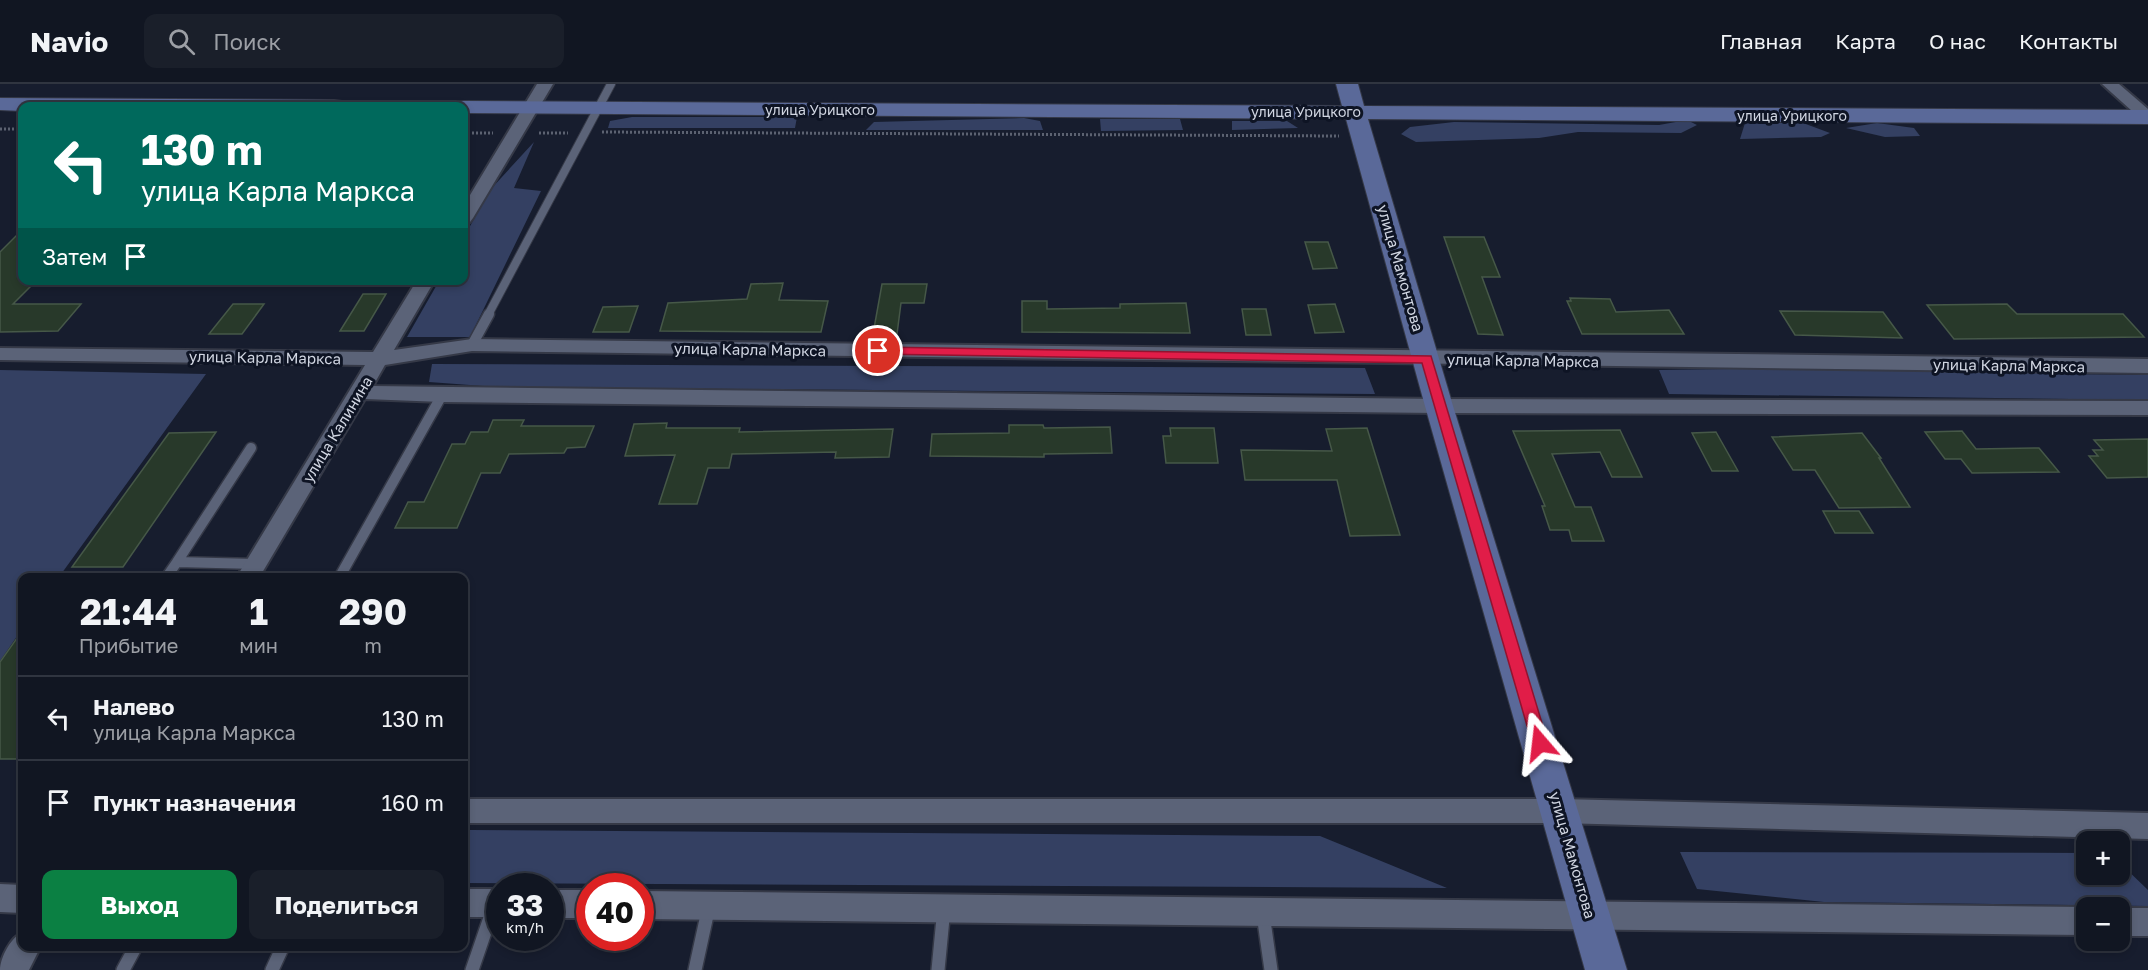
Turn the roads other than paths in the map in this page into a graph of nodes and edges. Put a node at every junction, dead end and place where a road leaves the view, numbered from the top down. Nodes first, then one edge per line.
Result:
1 (545, 84) edge
2 (611, 84) edge
3 (2110, 84) edge
4 (0, 104) edge
5 (18, 104) edge
6 (468, 107) edge
7 (530, 108) junction
8 (598, 108) junction
9 (1355, 111) edge
10 (2148, 117) edge
11 (468, 211) edge
12 (423, 285) edge
13 (472, 345) junction
14 (0, 354) edge
15 (379, 359) junction
16 (1427, 359) junction
17 (2148, 366) edge
18 (359, 392) junction
19 (442, 396) junction
20 (1439, 406) junction
21 (2148, 408) edge
22 (252, 448) dead end
23 (177, 562) junction
24 (251, 571) edge
25 (169, 573) edge
26 (342, 573) edge
27 (468, 811) edge
28 (1560, 811) junction
29 (2148, 826) edge
30 (0, 898) edge
31 (18, 898) edge
32 (468, 903) edge
33 (486, 903) edge
34 (654, 905) edge
35 (710, 905) junction
36 (944, 908) junction
37 (1263, 911) junction
38 (1590, 914) junction
39 (2076, 921) edge
40 (2130, 922) edge
41 (2148, 922) edge
42 (486, 932) edge
43 (23, 951) edge
44 (133, 951) edge
45 (281, 951) edge
46 (13, 970) edge
47 (123, 970) edge
48 (272, 970) edge
49 (472, 970) edge
50 (695, 970) edge
51 (938, 970) edge
52 (1270, 970) edge
53 (1606, 970) edge

1 - 7 street
2 - 8 lane
3 - 10 street
4 - 5 street
6 - 7 street, улица Урицкого
7 - 8 street, улица Урицкого
7 - 11 street
8 - 9 street, улица Урицкого
8 - 13 lane
9 - 10 street, улица Урицкого
9 - 16 street, улица Мамонтова
12 - 15 street, улица Калинина
13 - 15 street, улица Карла Маркса
13 - 16 street, улица Карла Маркса
14 - 15 street, улица Карла Маркса
15 - 18 street, улица Калинина
16 - 17 street, улица Карла Маркса
16 - 20 street, улица Мамонтова
18 - 19 street
18 - 24 street, улица Калинина
19 - 20 street
19 - 26 lane
20 - 21 street
20 - 28 street, улица Мамонтова
22 - 23 lane
23 - 24 lane
23 - 25 lane
27 - 28 street
28 - 29 street
28 - 38 street, улица Мамонтова
30 - 31 street
32 - 33 street
34 - 35 street
35 - 36 street
35 - 50 lane
36 - 37 street
36 - 51 lane
37 - 38 street
37 - 52 lane
38 - 39 street
38 - 53 street, улица Мамонтова
40 - 41 street
42 - 49 lane
43 - 46 street
44 - 47 lane
45 - 48 lane

